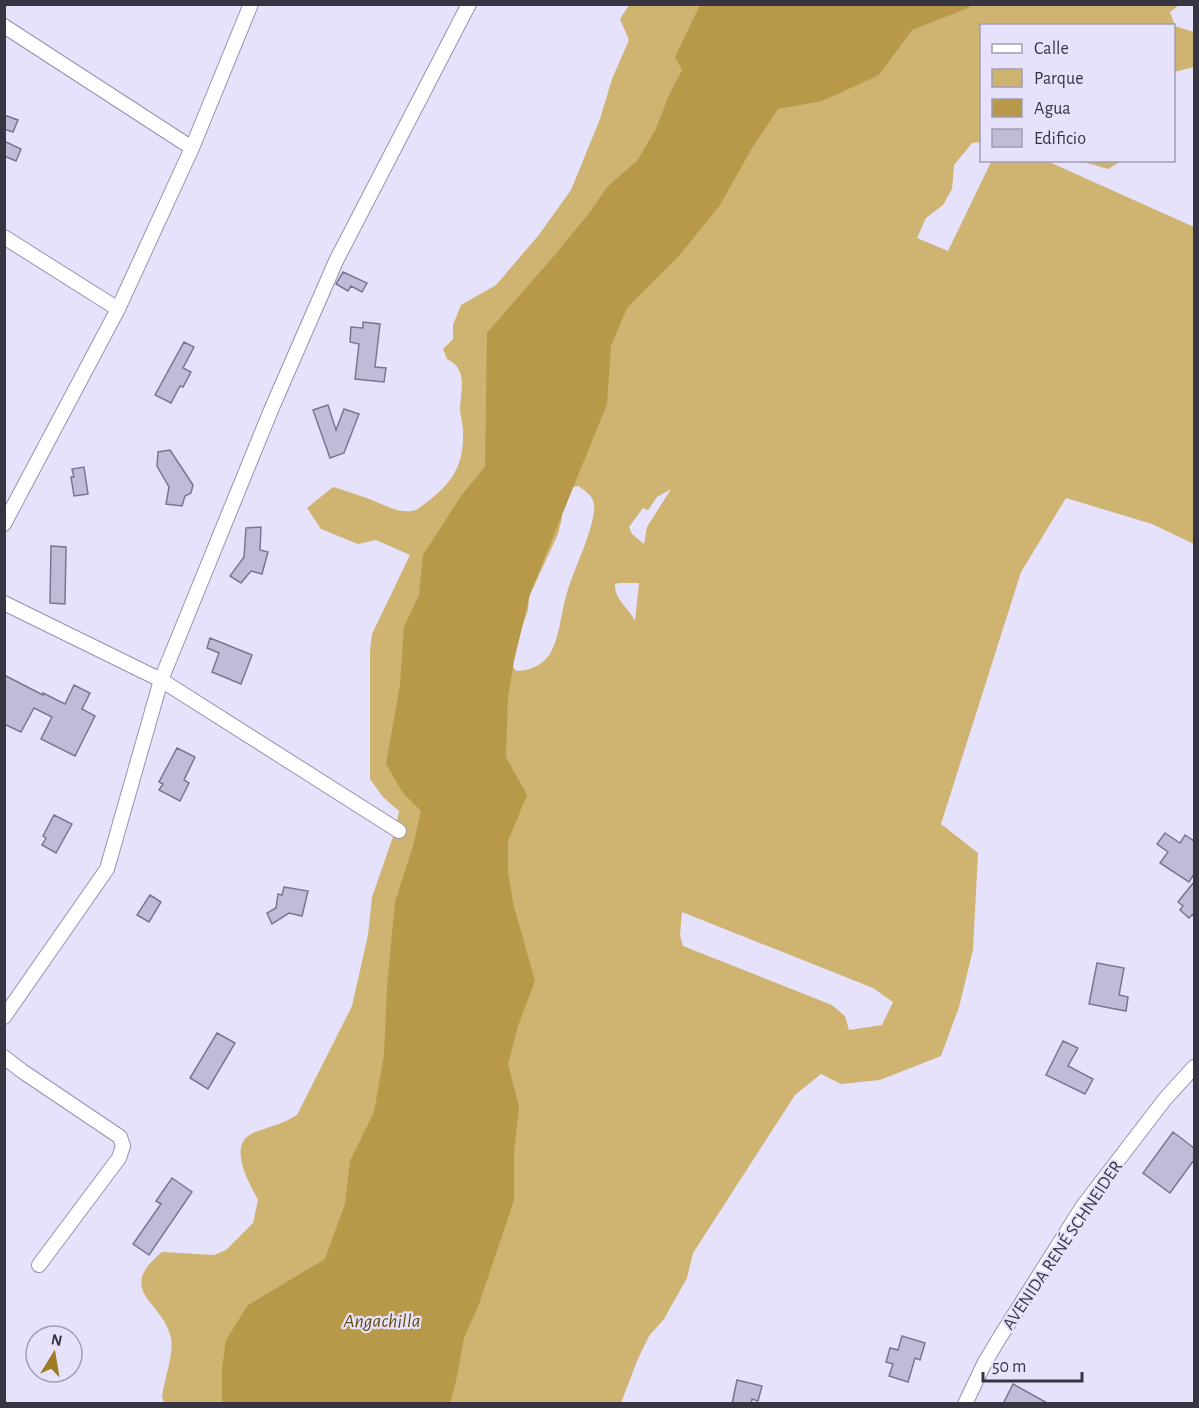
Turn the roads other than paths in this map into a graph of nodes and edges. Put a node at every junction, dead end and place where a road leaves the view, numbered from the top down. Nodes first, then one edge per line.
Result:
1 (251, 4) edge
2 (469, 4) edge
3 (4, 26) edge
4 (192, 148) junction
5 (4, 237) edge
6 (118, 309) junction
7 (4, 524) edge
8 (4, 603) edge
9 (161, 680) junction
10 (399, 831) dead end
11 (4, 1017) edge
12 (4, 1058) edge
13 (1194, 1067) edge
14 (39, 1265) dead end
15 (965, 1404) edge

1 - 4 street
2 - 9 street
3 - 4 street
4 - 6 street
5 - 6 street
6 - 7 street
8 - 9 street
9 - 10 street
9 - 11 street
12 - 14 street
13 - 15 street, AVENIDA RENÉ SCHNEIDER

